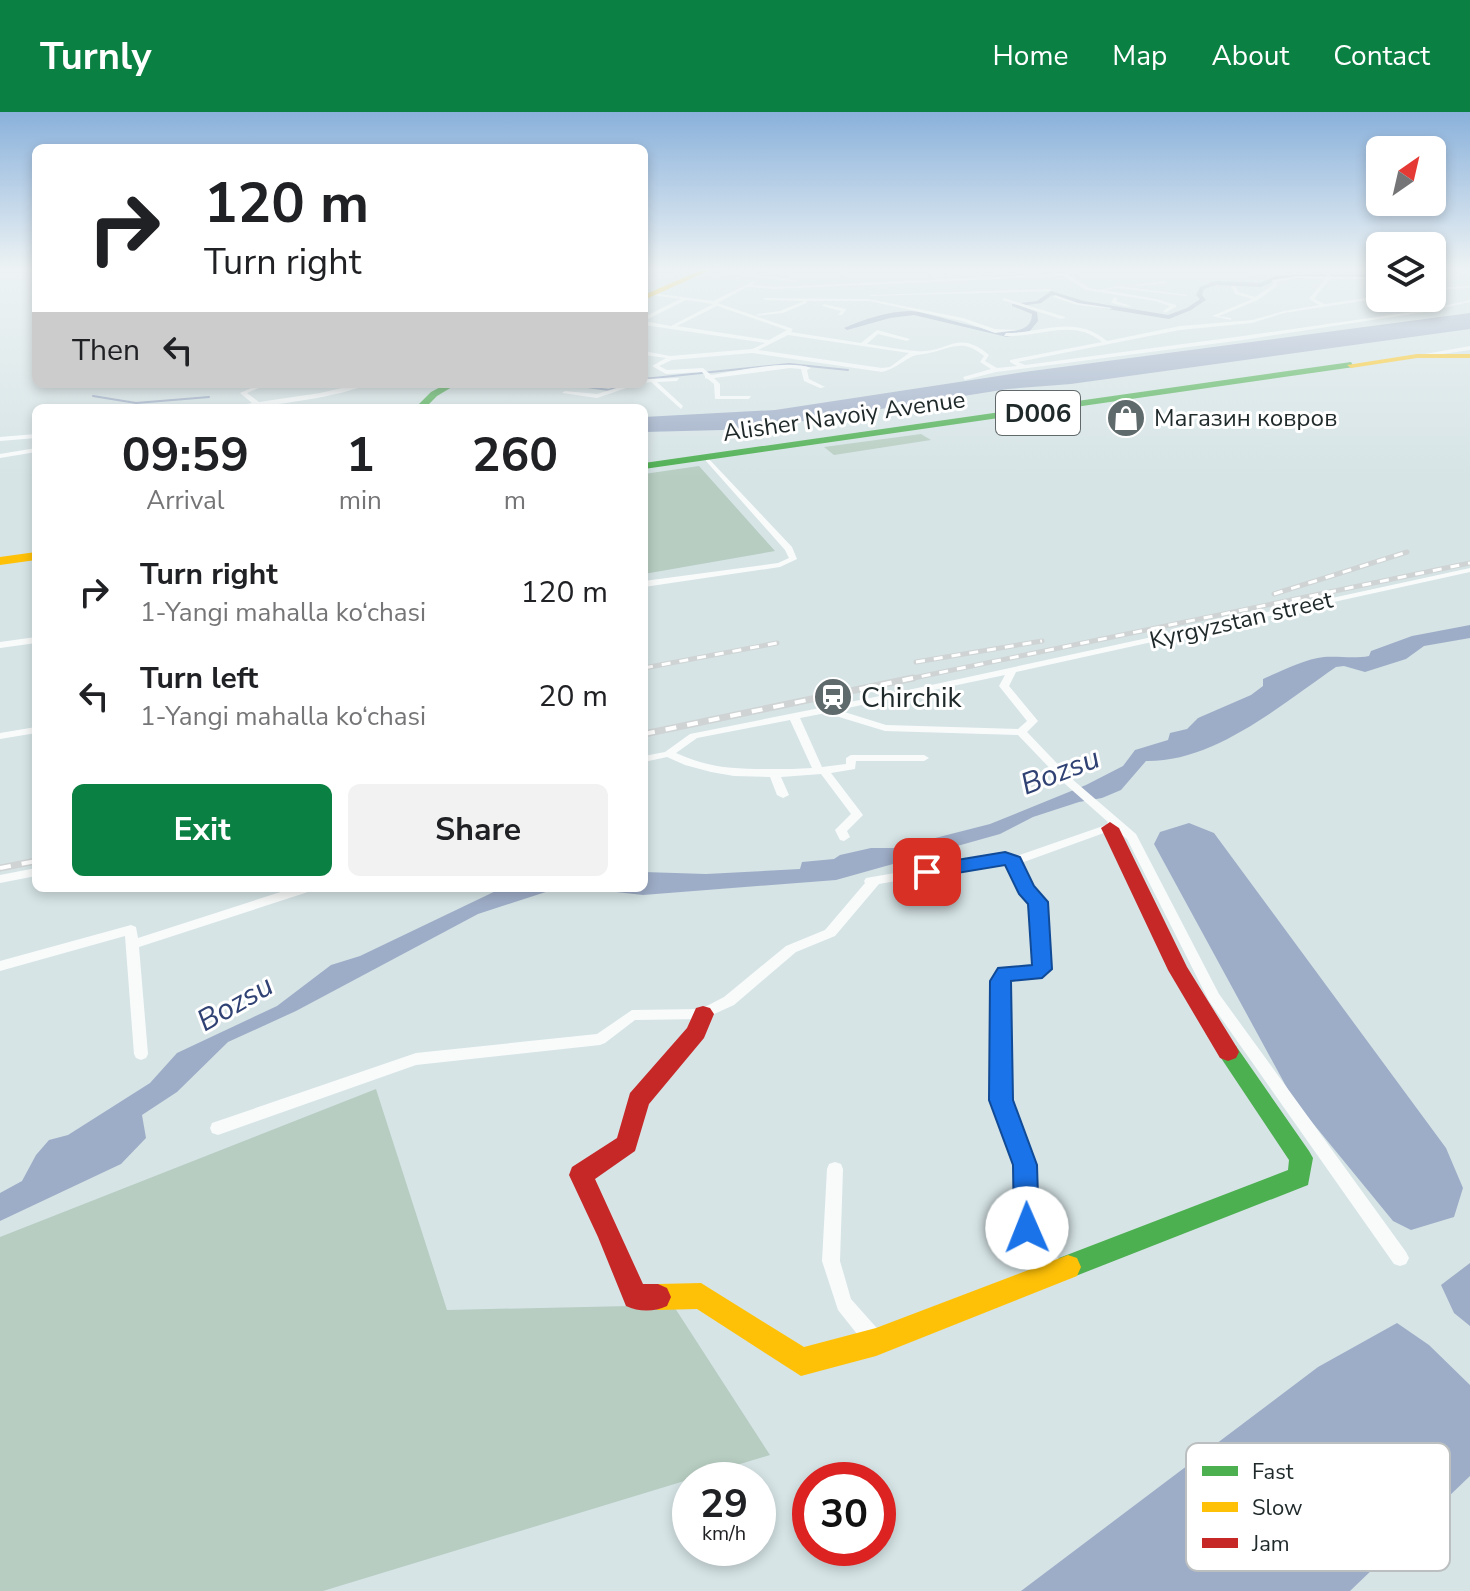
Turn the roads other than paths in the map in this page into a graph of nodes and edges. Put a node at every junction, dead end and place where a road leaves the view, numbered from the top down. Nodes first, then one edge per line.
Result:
1 (751, 339) edge
2 (776, 339) edge
3 (821, 339) edge
4 (829, 339) edge
5 (869, 339) edge
6 (1102, 339) edge
7 (1121, 339) edge
8 (1230, 339) edge
9 (770, 342) junction
10 (1105, 342) junction
11 (863, 344) junction
12 (812, 345) dead end
13 (1470, 348) edge
14 (1070, 349) junction
15 (752, 351) junction
16 (802, 351) dead end
17 (913, 353) junction
18 (648, 354) edge
19 (1466, 355) edge
20 (671, 358) junction
21 (791, 358) junction
22 (1090, 359) junction
23 (804, 367) junction
24 (1026, 367) junction
25 (863, 369) junction
26 (996, 370) junction
27 (712, 376) junction
28 (965, 378) dead end
29 (648, 381) edge
30 (653, 381) junction
31 (822, 387) dead end
32 (255, 388) edge
33 (347, 388) edge
34 (445, 388) edge
35 (622, 388) edge
36 (565, 393) dead end
37 (749, 397) dead end
38 (257, 404) edge
39 (270, 404) edge
40 (424, 404) edge
41 (681, 407) dead end
42 (32, 436) edge
43 (0, 439) edge
44 (32, 451) edge
45 (0, 456) edge
46 (706, 458) junction
47 (648, 466) edge
48 (32, 555) edge
49 (0, 559) edge
50 (1470, 570) edge
51 (648, 583) edge
52 (32, 641) edge
53 (0, 645) edge
54 (1012, 671) junction
55 (828, 710) junction
56 (794, 717) junction
57 (32, 731) edge
58 (1021, 732) junction
59 (0, 736) edge
60 (668, 754) junction
61 (648, 758) edge
62 (924, 758) dead end
63 (821, 770) junction
64 (774, 772) junction
65 (783, 795) dead end
66 (1112, 824) junction
67 (844, 837) dead end
68 (1014, 861) junction
69 (32, 873) edge
70 (0, 879) edge
71 (295, 892) edge
72 (131, 945) junction
73 (0, 966) edge
74 (703, 1014) junction
75 (141, 1054) dead end
76 (218, 1128) dead end
77 (835, 1169) dead end
78 (1400, 1258) dead end
79 (1057, 1270) junction
80 (876, 1342) junction

1 - 9 street
2 - 9 street
3 - 12 street
4 - 11 street
5 - 11 street
6 - 10 street
7 - 10 street
8 - 22 street
9 - 15 street
10 - 14 street
11 - 17 street
13 - 19 street
14 - 22 street
14 - 24 street
15 - 20 street
15 - 21 street
16 - 21 street
17 - 25 street
17 - 26 street
18 - 20 street
19 - 46 main road, Alisher Navoiy Avenue / D006
20 - 27 street
21 - 25 street
22 - 24 street
23 - 25 street
23 - 27 street
23 - 31 street
24 - 26 street
26 - 28 street
27 - 30 street
27 - 37 street
29 - 30 street
30 - 41 street
32 - 38 street
33 - 39 street
34 - 40 main road
35 - 36 street
42 - 43 street
44 - 45 street
46 - 47 main road, Alisher Navoiy Avenue / D006
46 - 51 street
48 - 49 main road
50 - 54 street, Kyrgyzstan street
52 - 53 street
54 - 55 street, Kyrgyzstan street
54 - 58 street
55 - 56 street, Kyrgyzstan street
55 - 58 street, Kyrgyzstan street
56 - 60 street, Kyrgyzstan street
56 - 63 street
57 - 59 street
58 - 66 street
60 - 61 street, Kyrgyzstan street
60 - 64 street
62 - 63 street
63 - 64 street
63 - 67 street
64 - 65 street
66 - 68 street
66 - 78 street
66 - 79 main road
68 - 74 street
68 - 79 street
69 - 70 street
71 - 72 street
72 - 73 street
72 - 75 street
74 - 76 street
74 - 80 main road
77 - 80 street
79 - 80 main road

